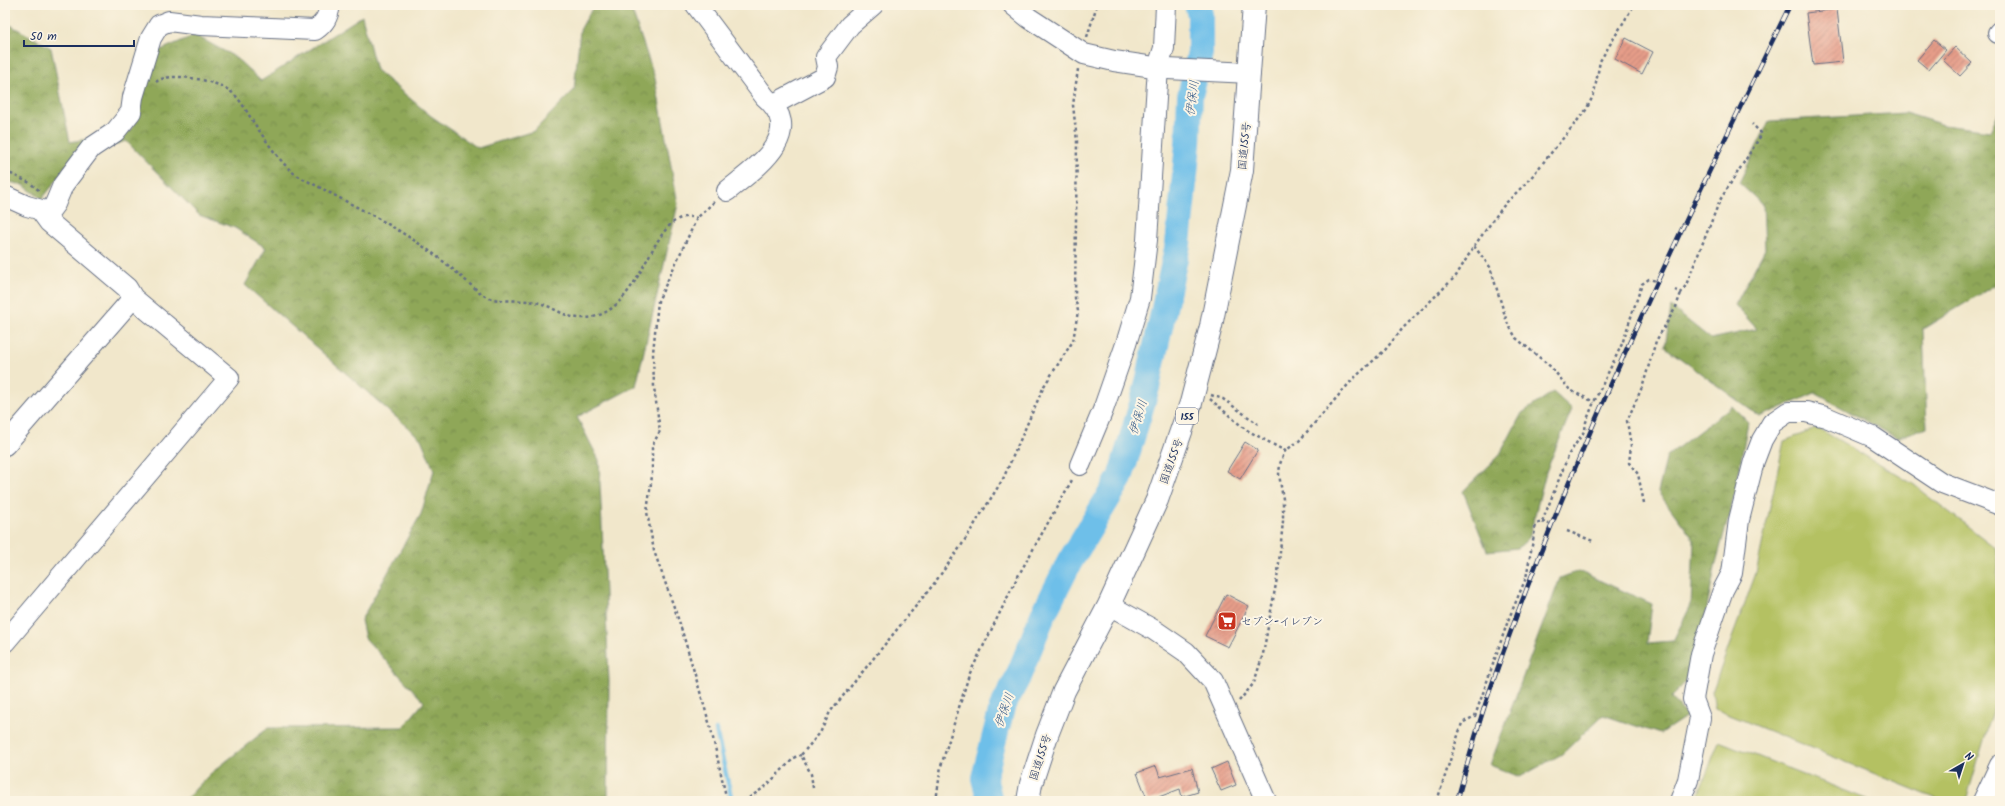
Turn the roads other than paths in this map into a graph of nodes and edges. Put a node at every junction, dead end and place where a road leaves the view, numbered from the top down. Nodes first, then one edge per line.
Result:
1 (330, 5) edge
2 (696, 5) edge
3 (873, 5) edge
4 (1013, 5) edge
5 (1166, 5) edge
6 (1254, 5) edge
7 (1162, 68) junction
8 (1250, 73) junction
9 (774, 104) junction
10 (727, 191) road end
11 (5, 196) edge
12 (41, 202) junction
13 (133, 298) junction
14 (5, 445) edge
15 (1080, 465) road end
16 (2000, 505) edge
17 (1109, 605) junction
18 (5, 642) edge
19 (2000, 765) edge
20 (1028, 801) edge
21 (1266, 801) edge
22 (1680, 801) edge
23 (1983, 801) edge

1 - 12 street
2 - 9 street
3 - 9 street
4 - 7 street
5 - 7 street
6 - 8 highway, 国道155号 / 155
7 - 8 street
7 - 15 street
8 - 17 highway, 国道155号 / 155
9 - 10 street
11 - 12 street
12 - 13 street
13 - 14 street
13 - 18 street
16 - 22 street
17 - 20 highway, 国道155号 / 155
17 - 21 street
19 - 23 street

